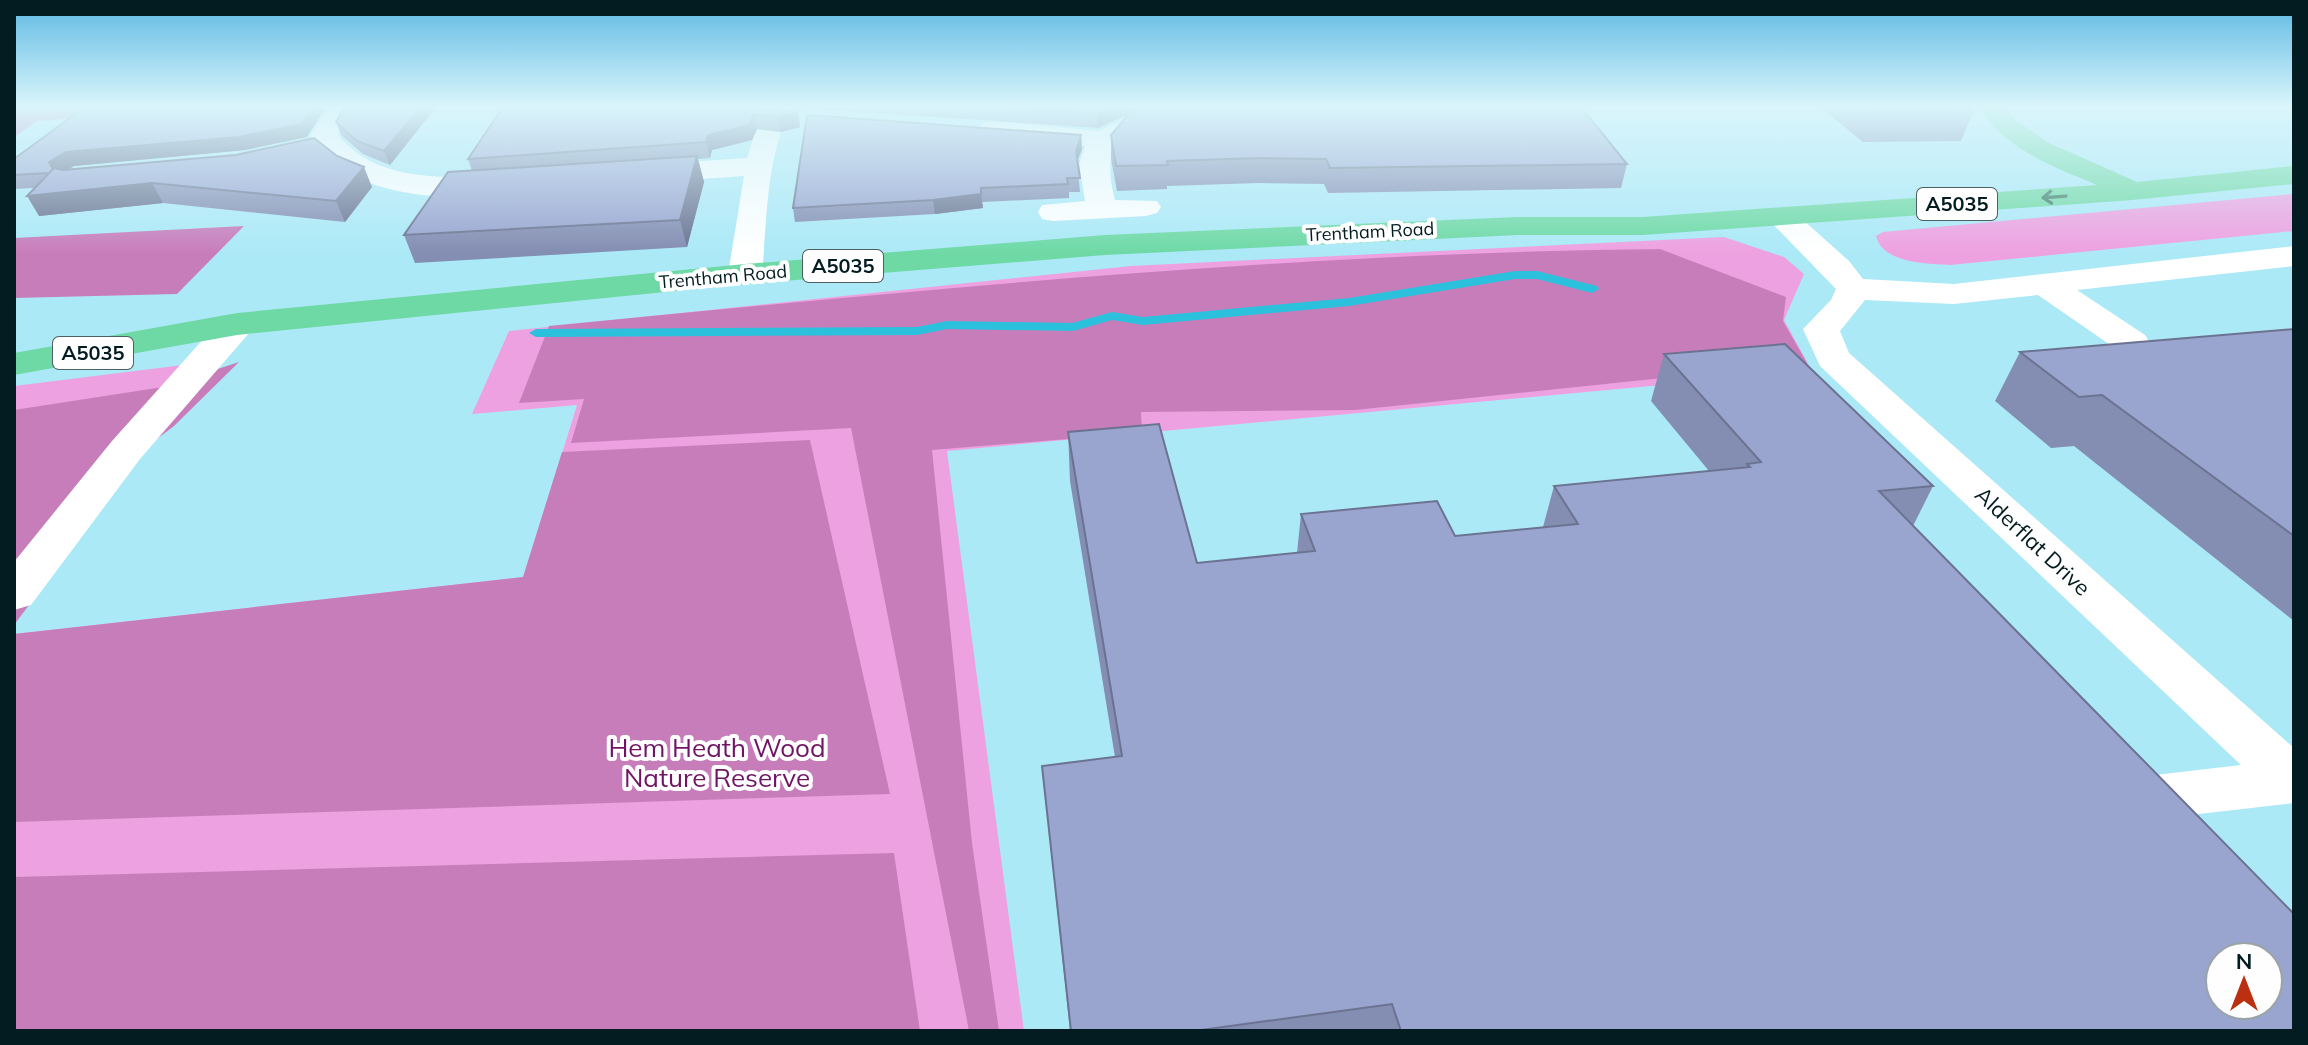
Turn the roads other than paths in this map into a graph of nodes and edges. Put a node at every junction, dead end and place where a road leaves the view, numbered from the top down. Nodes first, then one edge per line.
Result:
1 (337, 156) edge
2 (766, 156) edge
3 (1095, 156) edge
4 (2050, 156) edge
5 (2294, 156) edge
6 (761, 166) junction
7 (2099, 173) junction
8 (2294, 175) edge
9 (607, 177) edge
10 (530, 182) edge
11 (2132, 191) junction
12 (1146, 207) dead end
13 (1102, 210) junction
14 (1053, 212) dead end
15 (1781, 217) junction
16 (1518, 226) junction
17 (2294, 256) edge
18 (2260, 259) junction
19 (2178, 268) junction
20 (745, 274) junction
21 (2294, 277) edge
22 (2046, 285) junction
23 (1853, 289) junction
24 (2215, 290) dead end
25 (237, 324) junction
26 (170, 334) junction
27 (14, 345) edge
28 (2084, 347) edge
29 (14, 364) edge
30 (1860, 437) edge
31 (1919, 437) junction
32 (14, 594) edge
33 (2294, 780) edge
34 (2138, 799) edge

1 - 10 street
2 - 6 street
3 - 13 street
4 - 7 main road
5 - 7 main road, Trentham Road / A5035
6 - 9 street
6 - 20 street
7 - 11 main road
7 - 16 main road, Trentham Road / A5035
8 - 11 main road, Trentham Road / A5035
11 -> 15 main road, Trentham Road / A5035
12 - 13 street
13 - 14 street
15 - 16 main road, Trentham Road / A5035
15 - 23 street
16 - 20 main road, Trentham Road / A5035
17 - 18 street
18 - 19 street
18 - 21 street
19 - 22 street
19 - 24 street
20 - 25 main road, Trentham Road / A5035
22 - 23 street
22 - 28 street
23 - 31 street, Alderflat Drive
25 - 26 main road, Trentham Road / A5035
25 - 32 street
26 - 27 main road, Trentham Road / A5035
26 - 29 main road, Trentham Road / A5035
30 - 31 street
31 - 33 street, Alderflat Drive
33 - 34 street

